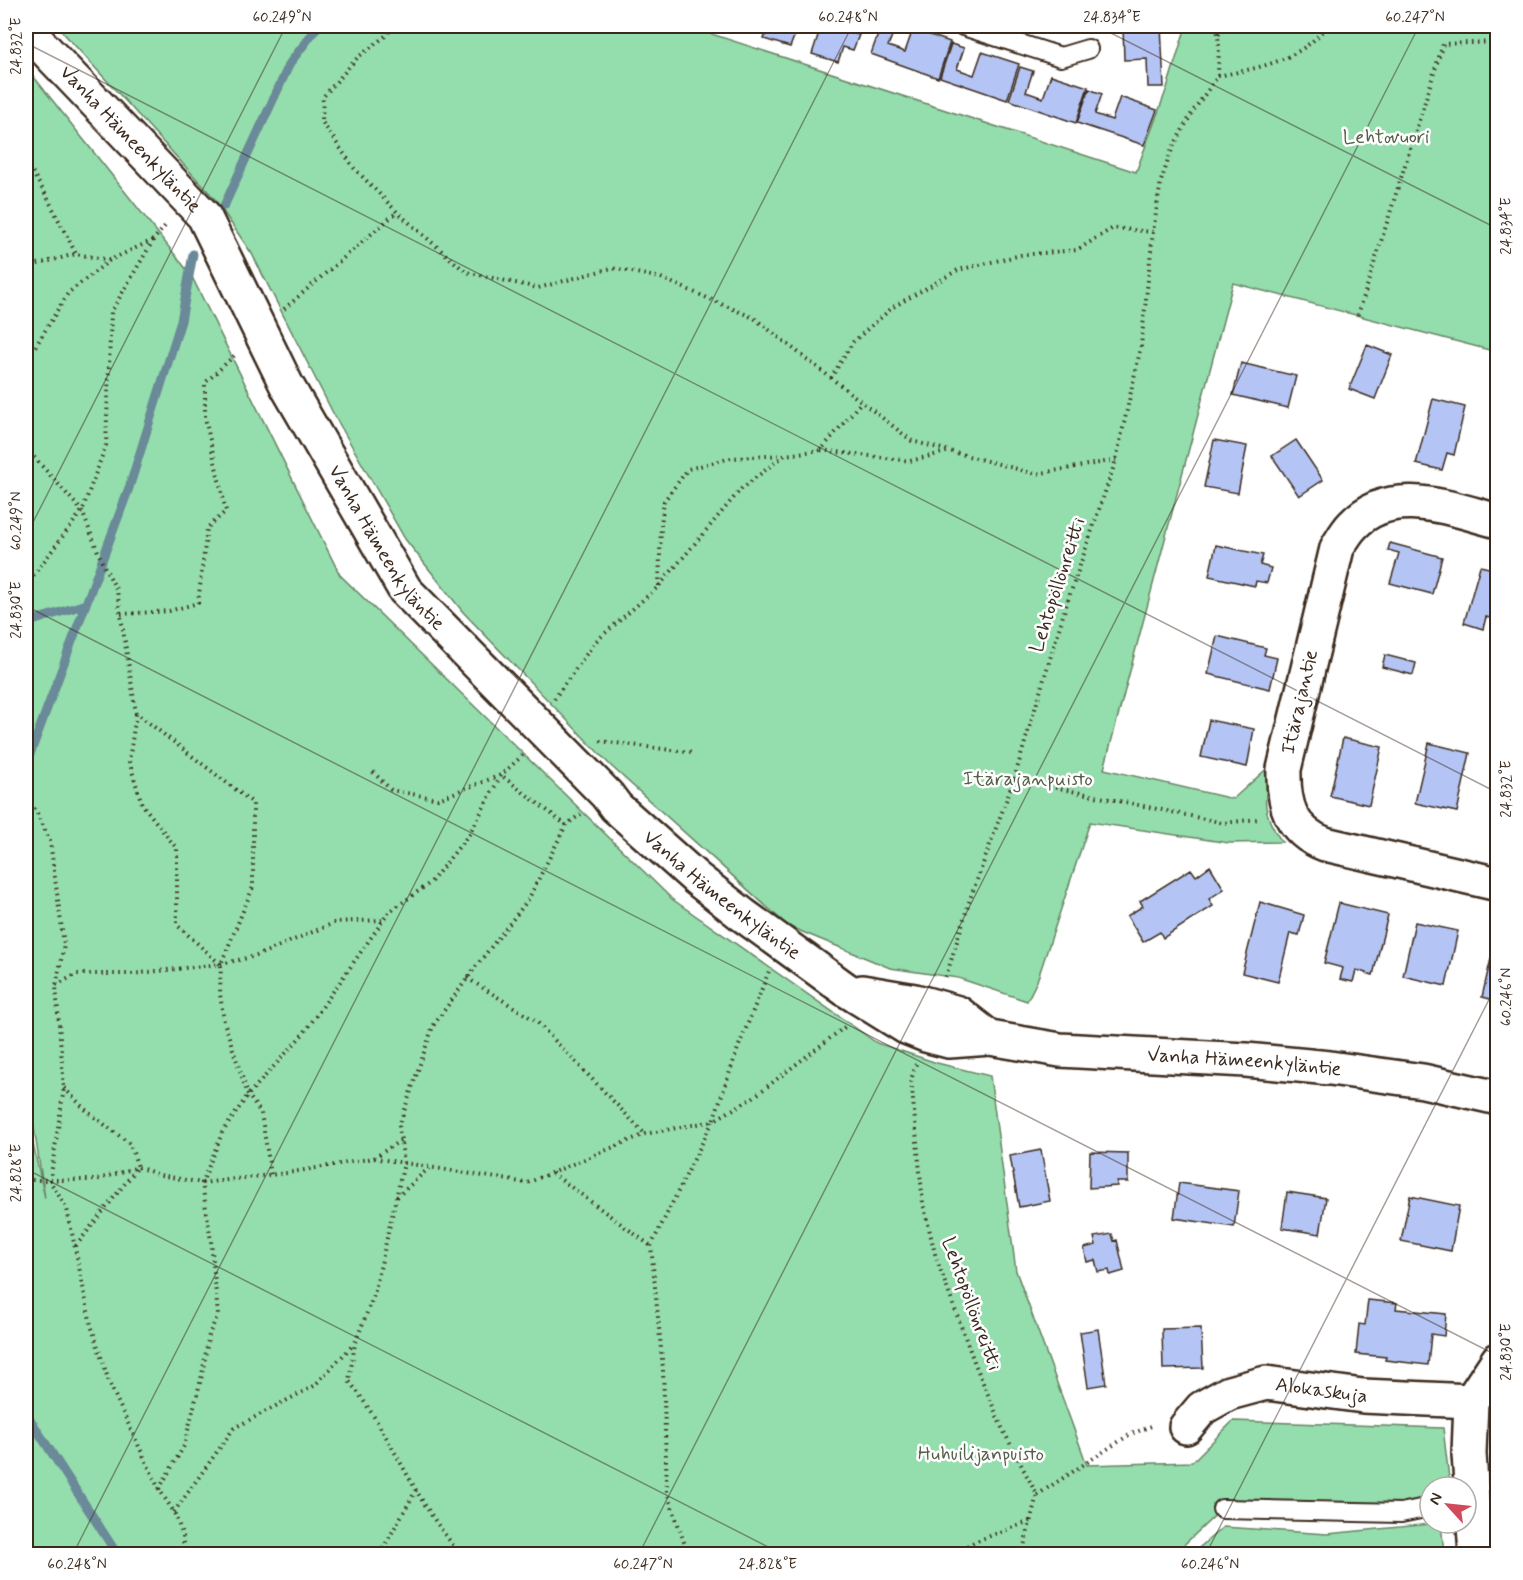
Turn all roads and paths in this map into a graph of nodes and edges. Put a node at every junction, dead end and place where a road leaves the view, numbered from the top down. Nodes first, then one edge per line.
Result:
1 (26, 26) edge
2 (391, 26) edge
3 (963, 26) edge
4 (1217, 26) edge
5 (1229, 26) edge
6 (1327, 26) edge
7 (1218, 34) junction
8 (1497, 39) edge
9 (1088, 49) dead end
10 (1218, 76) junction
11 (26, 162) edge
12 (188, 199) junction
13 (397, 212) junction
14 (1153, 232) junction
15 (154, 239) junction
16 (76, 254) junction
17 (110, 260) junction
18 (26, 267) edge
19 (1358, 315) dead end
20 (260, 330) junction
21 (26, 362) edge
22 (831, 378) junction
23 (862, 402) junction
24 (26, 448) edge
25 (820, 450) junction
26 (951, 451) junction
27 (785, 455) junction
28 (1116, 460) junction
29 (82, 512) junction
30 (1497, 521) edge
31 (26, 585) edge
32 (659, 586) junction
33 (120, 614) junction
34 (136, 713) junction
35 (546, 734) junction
36 (695, 753) dead end
37 (373, 772) dead end
38 (501, 775) junction
39 (1014, 779) junction
40 (607, 795) junction
41 (26, 799) edge
42 (1261, 819) dead end
43 (566, 825) junction
44 (1497, 884) edge
45 (383, 920) junction
46 (780, 942) junction
47 (220, 964) junction
48 (467, 978) junction
49 (946, 978) dead end
50 (56, 986) junction
51 (852, 1022) dead end
52 (917, 1061) dead end
53 (64, 1088) junction
54 (248, 1095) junction
55 (1497, 1098) edge
56 (713, 1121) junction
57 (645, 1134) junction
58 (401, 1140) junction
59 (374, 1158) junction
60 (404, 1163) junction
61 (138, 1167) junction
62 (429, 1168) junction
63 (551, 1173) junction
64 (271, 1175) junction
65 (26, 1180) edge
66 (50, 1181) junction
67 (202, 1183) junction
68 (397, 1197) junction
69 (651, 1246) junction
70 (75, 1248) junction
71 (355, 1343) junction
72 (1497, 1360) edge
73 (1470, 1401) junction
74 (1186, 1428) joint
75 (1468, 1475) edge
76 (159, 1489) junction
77 (416, 1490) junction
78 (1037, 1495) junction
79 (1222, 1509) dead end
80 (1418, 1509) edge
81 (174, 1512) junction
82 (1030, 1521) junction
83 (1474, 1535) edge
84 (184, 1554) edge
85 (380, 1554) edge
86 (461, 1554) edge
87 (688, 1554) edge
88 (951, 1554) edge
89 (1022, 1554) edge
90 (1476, 1554) edge

1 - 12 street, Vanha Hämeenkyläntie
2 - 13 path
3 - 9 lane
4 - 7 path
5 - 7 path
6 - 10 path
7 - 10 path
8 - 19 path
10 - 14 path, Lehtopöllönreitti
11 - 16 path
12 - 15 path
12 - 20 street, Vanha Hämeenkyläntie
13 - 20 path
13 - 22 path
14 - 22 path
14 - 28 path, Lehtopöllönreitti
15 - 17 path
15 - 29 path
16 - 17 path
16 - 18 path
17 - 21 path
20 - 33 path
20 - 35 street, Vanha Hämeenkyläntie
22 - 23 path
23 - 25 path
23 - 26 path
24 - 29 path
25 - 26 path
25 - 27 path
26 - 28 path
27 - 32 path
27 - 32 path
28 - 39 path, Lehtopöllönreitti
29 - 31 path
29 - 33 path
30 - 44 street, Itärajantie
32 - 35 path
33 - 34 path
34 - 47 path
34 - 47 path
35 - 36 path
35 - 38 path
35 - 40 street, Vanha Hämeenkyläntie
37 - 38 path
38 - 43 path
38 - 45 path
39 - 42 path
39 - 49 path, Lehtopöllönreitti
40 - 43 path
40 - 46 street, Vanha Hämeenkyläntie
41 - 50 path
43 - 48 path
45 - 47 path
45 - 54 path
46 - 55 street, Vanha Hämeenkyläntie
46 - 56 path
47 - 50 path
47 - 54 path
48 - 57 path
48 - 58 path
50 - 53 path
51 - 56 path
52 - 78 path, Lehtopöllönreitti
53 - 61 path
53 - 66 path
54 - 64 path
54 - 67 path
56 - 57 path
56 - 69 path
57 - 63 path
58 - 59 path
58 - 60 path
59 - 60 path
59 - 64 path
60 - 62 path
60 - 68 path
61 - 66 path
61 - 67 path
61 - 70 path
62 - 63 path
62 - 68 path
63 - 69 path
64 - 67 path
65 - 66 path
66 - 70 path
67 - 76 path
68 - 71 path
69 - 87 path
70 - 76 path
71 - 77 path
71 - 81 path
72 - 73 street
73 - 74 street, Alokaskuja
73 - 75 street
74 - 78 path
76 - 81 path
77 - 85 path
77 - 86 path
78 - 82 path
79 - 80 lane
81 - 84 path
82 - 88 path
82 - 89 path
83 - 90 street

